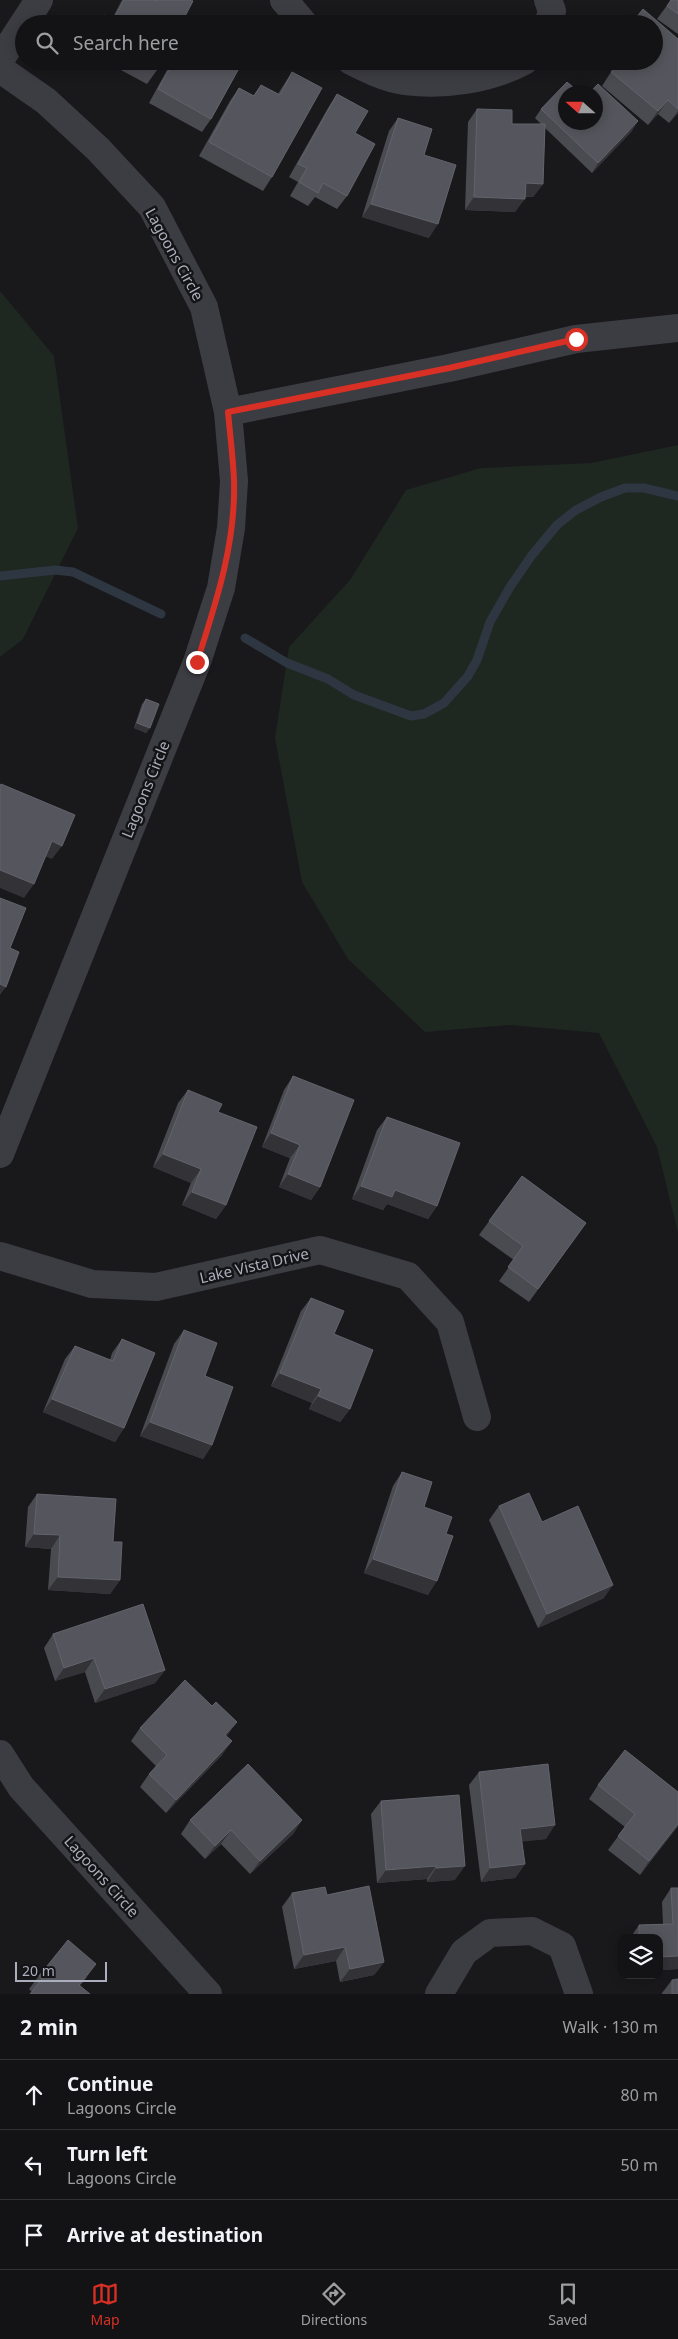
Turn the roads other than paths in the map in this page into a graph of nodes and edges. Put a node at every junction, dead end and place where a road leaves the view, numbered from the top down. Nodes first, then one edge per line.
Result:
1 (39, 0) edge
2 (284, 0) edge
3 (548, 0) edge
4 (29, 15) edge
5 (296, 15) edge
6 (551, 15) edge
7 (15, 37) edge
8 (0, 60) edge
9 (0, 69) edge
10 (374, 70) edge
11 (506, 70) edge
12 (678, 328) edge
13 (228, 412) junction
14 (0, 1154) edge
15 (0, 1256) edge
16 (476, 1417) dead end
17 (0, 1754) edge
18 (208, 1994) edge
19 (439, 1994) edge
20 (579, 1994) edge

1 - 4 street
2 - 5 street
3 - 6 street
7 - 8 street
9 - 13 street, Lagoons Circle
10 - 11 street
12 - 13 street
13 - 14 street, Lagoons Circle
15 - 16 street, Lake Vista Drive
17 - 18 street, Lagoons Circle
19 - 20 street

